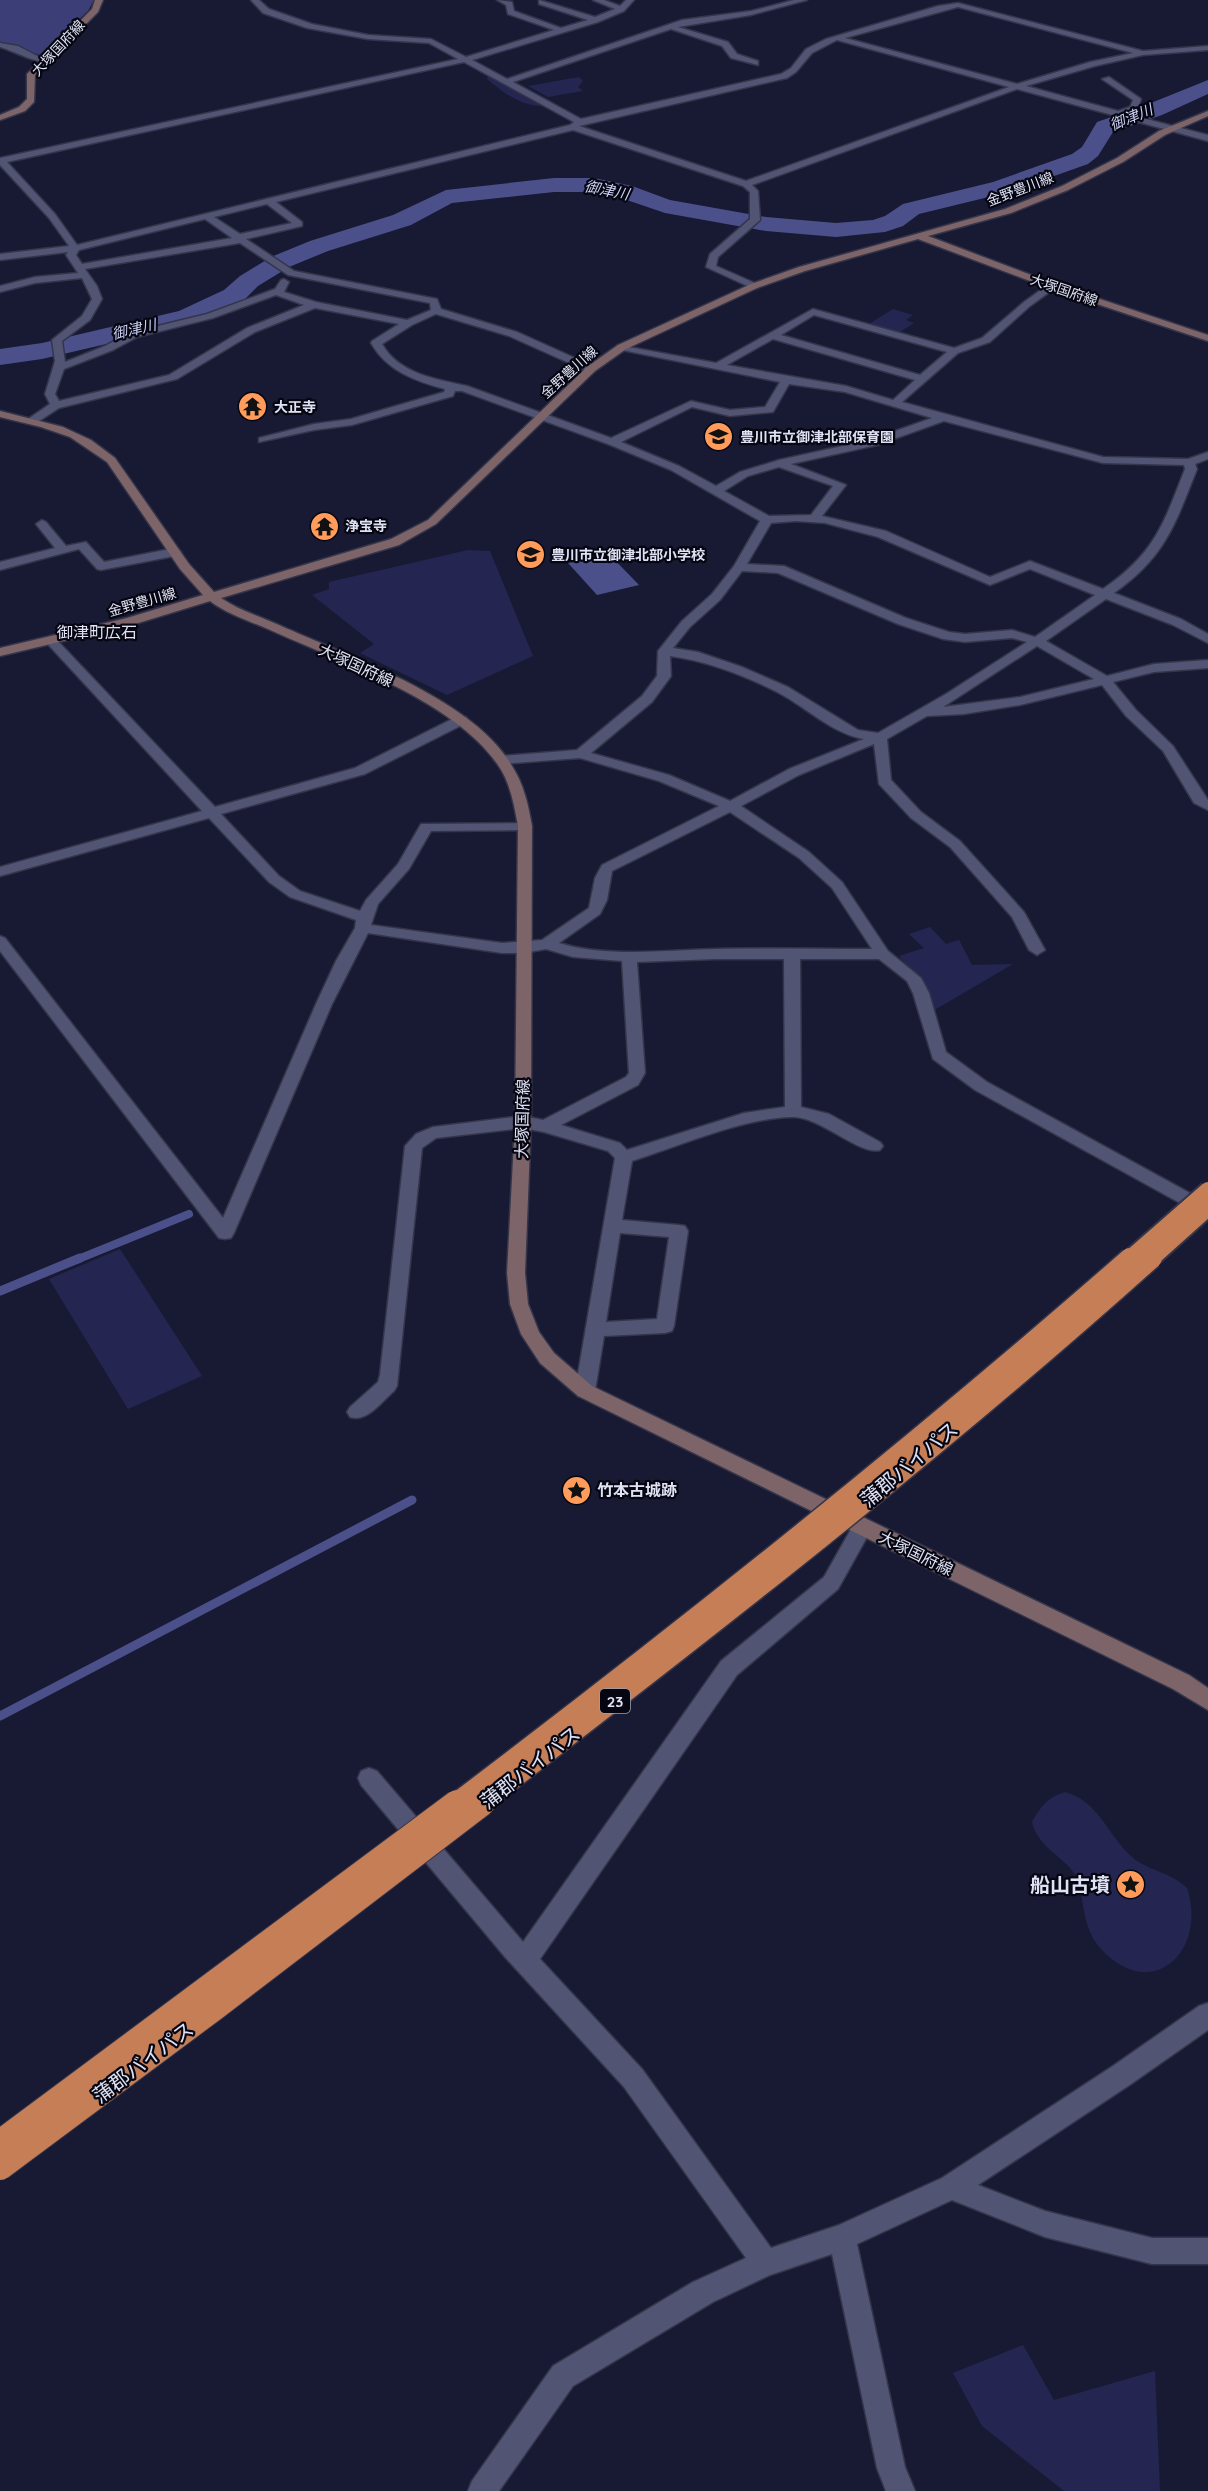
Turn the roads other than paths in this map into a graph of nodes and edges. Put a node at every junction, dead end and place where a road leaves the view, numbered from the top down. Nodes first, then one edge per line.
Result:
1 (99, 0) edge
2 (255, 0) edge
3 (501, 0) edge
4 (562, 0) edge
5 (597, 0) edge
6 (630, 0) edge
7 (803, 0) edge
8 (621, 9) junction
9 (595, 21) junction
10 (670, 26) junction
11 (560, 30) junction
12 (837, 38) junction
13 (0, 45) edge
14 (1208, 48) edge
15 (1143, 53) junction
16 (464, 60) junction
17 (43, 61) junction
18 (755, 63) dead end
19 (1106, 79) dead end
20 (506, 82) junction
21 (1015, 87) junction
22 (1208, 113) edge
23 (1120, 115) junction
24 (0, 118) edge
25 (577, 125) junction
26 (1171, 129) junction
27 (1208, 138) edge
28 (0, 161) edge
29 (746, 184) junction
30 (270, 202) junction
31 (209, 218) junction
32 (921, 237) junction
33 (237, 238) junction
34 (75, 248) junction
35 (0, 257) edge
36 (82, 271) junction
37 (291, 273) junction
38 (754, 286) junction
39 (1052, 286) junction
40 (0, 289) edge
41 (279, 291) junction
42 (314, 305) junction
43 (436, 311) junction
44 (408, 323) junction
45 (771, 335) junction
46 (1208, 338) edge
47 (622, 347) junction
48 (954, 351) junction
49 (718, 366) junction
50 (61, 367) junction
51 (591, 369) junction
52 (922, 379) junction
53 (786, 380) junction
54 (450, 388) junction
55 (894, 404) junction
56 (56, 405) junction
57 (0, 414) edge
58 (542, 417) junction
59 (943, 418) junction
60 (32, 421) junction
61 (263, 440) dead end
62 (612, 442) junction
63 (1208, 455) edge
64 (1189, 462) junction
65 (779, 464) junction
66 (714, 492) junction
67 (816, 517) junction
68 (767, 520) junction
69 (42, 524) dead end
70 (63, 550) junction
71 (175, 552) junction
72 (0, 566) edge
73 (739, 567) junction
74 (1102, 594) junction
75 (211, 597) junction
76 (1208, 639) edge
77 (50, 640) junction
78 (1037, 641) junction
79 (664, 651) junction
80 (0, 652) edge
81 (1208, 664) edge
82 (1104, 679) junction
83 (924, 712) junction
84 (461, 720) junction
85 (880, 737) junction
86 (581, 754) junction
87 (501, 760) junction
88 (731, 806) junction
89 (1208, 806) edge
90 (213, 812) junction
91 (525, 826) junction
92 (0, 872) edge
93 (364, 923) junction
94 (0, 941) edge
95 (547, 944) junction
96 (524, 948) junction
97 (1037, 950) dead end
98 (883, 954) junction
99 (792, 955) junction
100 (629, 957) junction
101 (793, 1112) junction
102 (523, 1122) junction
103 (545, 1126) junction
104 (874, 1146) dead end
105 (624, 1157) junction
106 (1208, 1190) edge
107 (1208, 1209) edge
108 (614, 1226) junction
109 (596, 1329) junction
110 (585, 1391) junction
111 (357, 1412) dead end
112 (853, 1523) junction
113 (1208, 1700) edge
114 (369, 1778) dead end
115 (525, 1960) junction
116 (1208, 2014) edge
117 (0, 2143) edge
118 (0, 2167) edge
119 (951, 2187) junction
120 (842, 2237) junction
121 (1208, 2251) edge
122 (766, 2263) junction
123 (482, 2491) edge
124 (901, 2491) edge

1 - 17 main road, 大塚国府線
2 - 16 street
3 - 11 street
4 - 9 street
5 - 8 street
6 - 8 street
7 - 10 street
8 - 9 street
9 - 11 street
10 - 18 street
10 - 20 street
11 - 16 street
12 - 15 street
12 - 21 street
12 - 25 street
13 - 17 street
14 - 15 street
15 - 21 street
16 - 20 street
16 - 28 street
17 - 24 main road, 大塚国府線
19 - 23 street
20 - 25 street
21 - 23 street
21 - 29 street
22 - 26 main road, 金野豊川線
23 - 26 street
25 - 29 street
25 - 30 street
26 - 27 street
26 - 32 main road, 金野豊川線
28 - 34 street
29 - 38 street
30 - 31 street
30 - 33 street
31 - 33 street
31 - 34 street
32 - 38 main road, 金野豊川線
32 - 39 main road, 大塚国府線
33 - 36 street
33 - 37 street
34 - 35 street
34 - 36 street
36 - 40 street
36 - 50 street
37 - 41 street
37 - 43 street
38 - 47 main road, 金野豊川線
39 - 46 main road, 大塚国府線
39 - 48 street
41 - 42 street
41 - 50 street
42 - 44 street
42 - 56 street
43 - 44 street
43 - 51 street
44 - 54 street
45 - 48 street
45 - 49 street
45 - 52 street
47 - 49 street
47 - 51 main road, 金野豊川線
48 - 52 street
49 - 53 street
50 - 56 street
51 - 58 main road, 金野豊川線
52 - 55 street
53 - 55 street
53 - 62 street
54 - 58 street
54 - 61 street
55 - 59 street
56 - 60 street
57 - 60 main road, 大塚国府線
58 - 62 street
58 - 75 main road, 金野豊川線
59 - 64 street
59 - 65 street
60 - 71 main road, 大塚国府線
62 - 66 street
63 - 64 street
64 - 74 street
65 - 66 street
65 - 67 street
66 - 68 street
67 - 68 street
67 - 74 street
68 - 73 street
69 - 70 street
70 - 71 street
70 - 72 street
71 - 75 main road, 大塚国府線
73 - 78 street
73 - 79 street
74 - 76 street
74 - 78 street
75 - 77 main road, 金野豊川線
75 - 84 main road, 大塚国府線
77 - 80 main road, 金野豊川線
77 - 90 street
78 - 82 street
78 - 83 street
79 - 85 street
79 - 86 street
81 - 82 street
82 - 83 street
82 - 89 street
83 - 85 street
84 - 87 main road, 大塚国府線
84 - 90 street
85 - 88 street
85 - 97 street
86 - 87 street
86 - 88 street
87 - 91 main road, 大塚国府線
88 - 95 street
88 - 98 street
90 - 92 street
90 - 93 street
91 - 93 street
91 - 96 main road, 大塚国府線
93 - 94 street
93 - 96 street
95 - 96 street
95 - 100 street
96 - 102 main road, 大塚国府線
98 - 99 street
98 - 107 street
99 - 100 street
99 - 101 street
100 - 103 street
101 - 104 street
101 - 105 street
102 - 103 street
102 - 110 main road, 大塚国府線
102 - 111 street
103 - 105 street
105 - 108 street
106 - 117 highway, 蒲郡バイパス / 23, bridge
107 - 112 highway, 蒲郡バイパス / 23, bridge
108 - 109 street
108 - 109 street
109 - 110 street
110 - 112 main road, 大塚国府線
112 - 113 main road, 大塚国府線
112 - 115 street
112 - 118 highway, 蒲郡バイパス / 23, bridge
114 - 115 street
115 - 122 street
116 - 119 street
119 - 120 street
119 - 121 street
120 - 122 street
120 - 124 street
122 - 123 street

